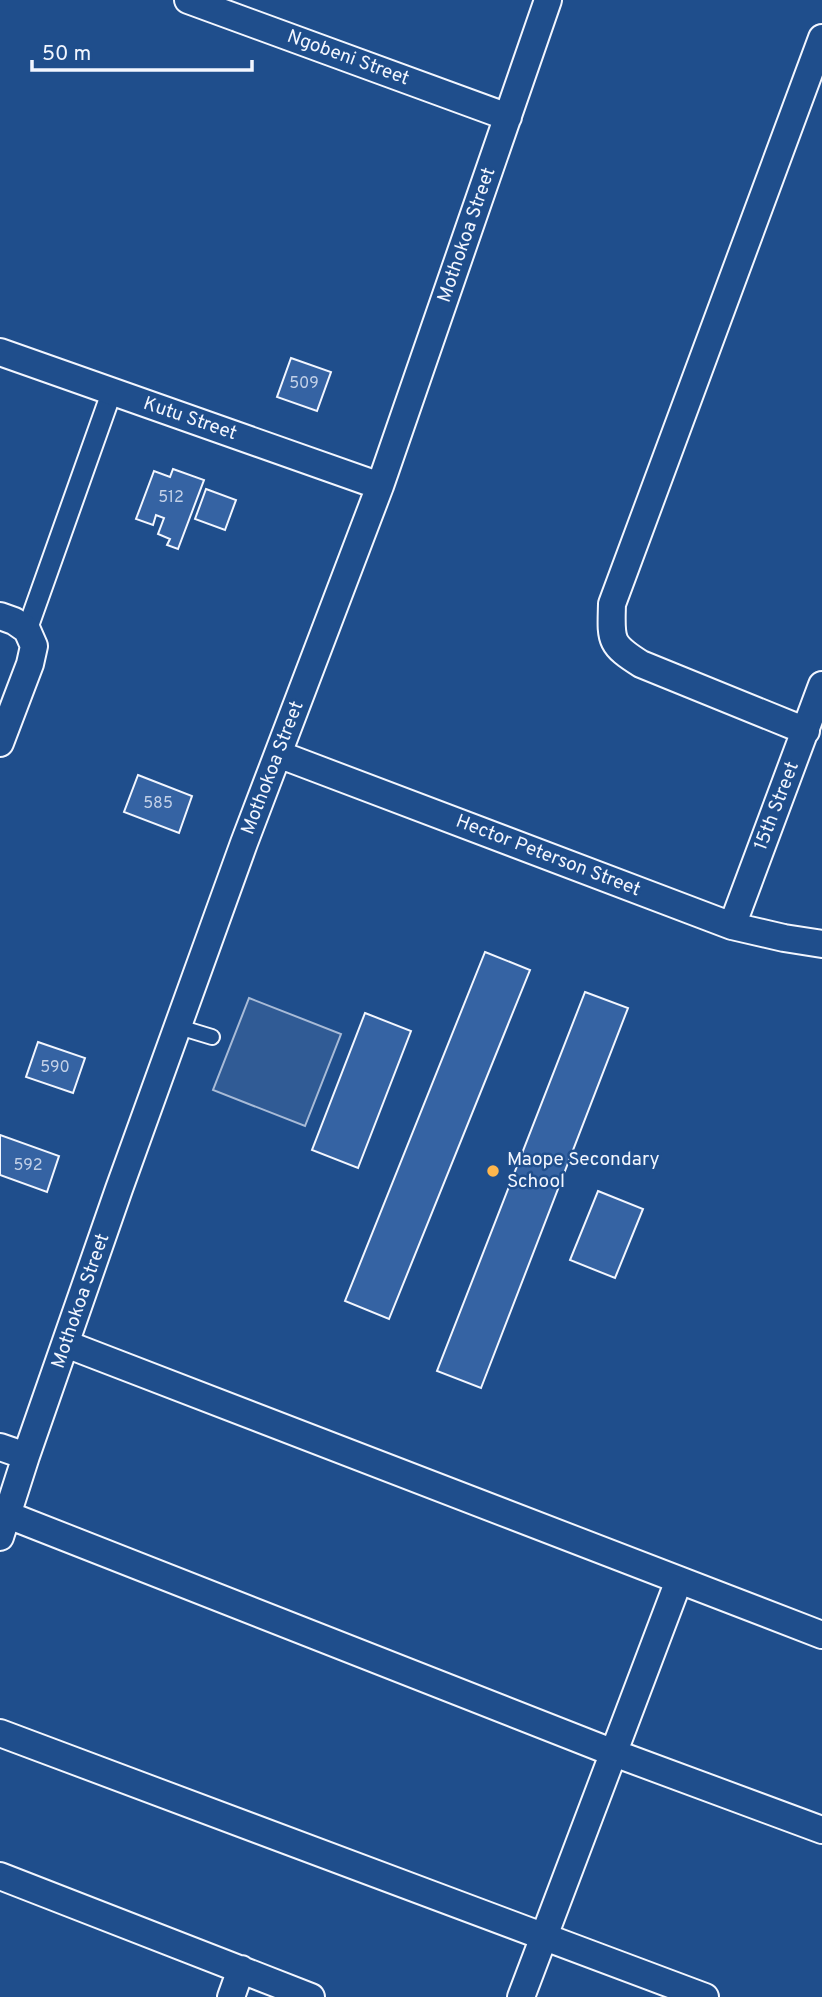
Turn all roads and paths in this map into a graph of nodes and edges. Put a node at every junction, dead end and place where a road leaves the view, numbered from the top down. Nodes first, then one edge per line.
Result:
1 (188, 0) edge
2 (548, 0) edge
3 (822, 38) edge
4 (508, 117) junction
5 (0, 352) edge
6 (112, 391) junction
7 (380, 486) junction
8 (0, 616) edge
9 (27, 630) junction
10 (822, 685) edge
11 (806, 731) junction
12 (0, 743) edge
13 (278, 754) junction
14 (732, 926) junction
15 (822, 944) edge
16 (179, 1027) junction
17 (212, 1037) dead end
18 (66, 1344) junction
19 (0, 1447) edge
20 (26, 1456) junction
21 (4, 1526) edge
22 (679, 1580) junction
23 (822, 1635) edge
24 (0, 1732) edge
25 (614, 1753) junction
26 (822, 1830) edge
27 (0, 1876) edge
28 (544, 1936) junction
29 (241, 1969) junction
30 (231, 1997) edge
31 (311, 1997) edge
32 (521, 1997) edge
33 (705, 1997) edge

1 - 4 street, Ngobeni Street
2 - 4 street, Mothokoa Street
3 - 11 street
4 - 7 street, Mothokoa Street
5 - 6 street, Kutu Street
6 - 7 street, Kutu Street
6 - 9 street
7 - 13 street, Mothokoa Street
8 - 9 street
9 - 12 street
10 - 11 street, 15th Street
11 - 14 street, 15th Street
13 - 14 street, Hector Peterson Street
13 - 16 street, Mothokoa Street
14 - 15 street, Hector Peterson Street
16 - 17 lane
16 - 18 street, Mothokoa Street
18 - 20 street, Mothokoa Street
18 - 22 street
19 - 20 street
20 - 21 street, Mothokoa Street
21 - 25 street
22 - 23 street
22 - 25 street
24 - 28 street
25 - 26 street
25 - 28 street
27 - 29 street
28 - 32 street
28 - 33 street
29 - 30 street
29 - 31 street

